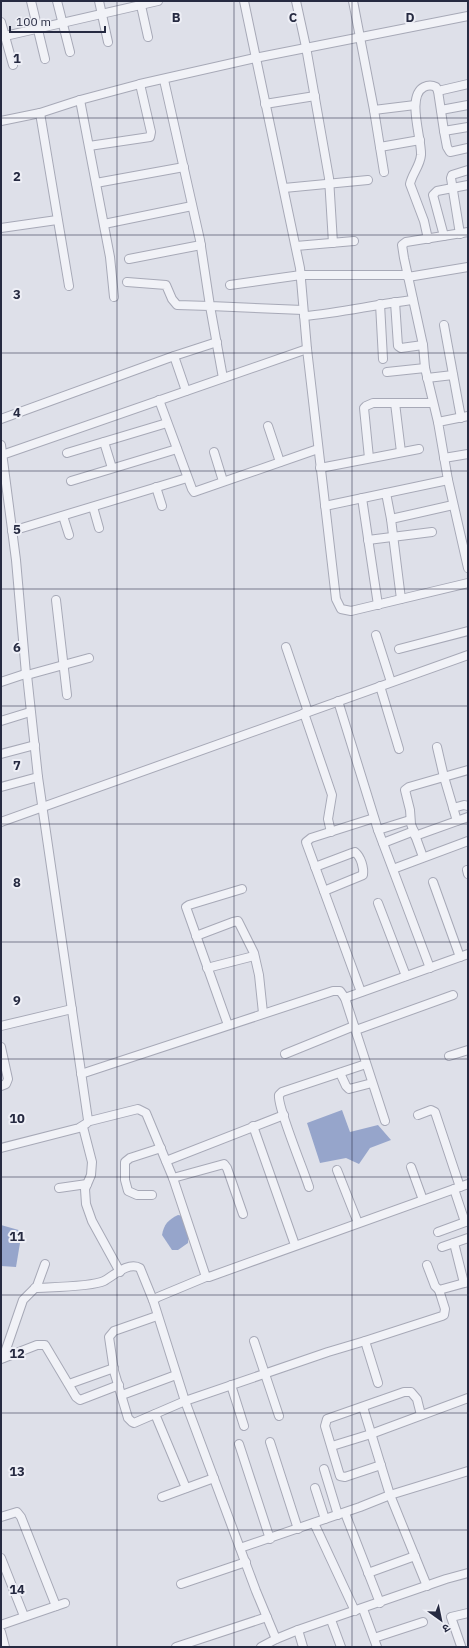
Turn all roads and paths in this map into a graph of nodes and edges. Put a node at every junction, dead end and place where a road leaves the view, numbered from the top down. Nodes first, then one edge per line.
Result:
1 (31, 1) edge
2 (57, 1) edge
3 (99, 1) edge
4 (158, 1) edge
5 (244, 1) edge
6 (296, 1) edge
7 (353, 1) edge
8 (140, 3) edge
9 (102, 14) junction
10 (468, 16) edge
11 (1, 22) edge
12 (63, 23) junction
13 (38, 28) junction
14 (3, 37) edge
15 (148, 37) dead end
16 (361, 38) junction
17 (108, 42) dead end
18 (306, 47) junction
19 (70, 52) dead end
20 (255, 58) junction
21 (45, 59) dead end
22 (12, 65) dead end
23 (164, 80) junction
24 (140, 84) junction
25 (468, 84) edge
26 (438, 91) junction
27 (314, 96) junction
28 (80, 100) junction
29 (265, 104) junction
30 (415, 104) junction
31 (468, 105) edge
32 (374, 110) junction
33 (441, 110) junction
34 (40, 113) junction
35 (1, 121) edge
36 (468, 127) edge
37 (444, 132) junction
38 (420, 140) junction
39 (89, 146) junction
40 (380, 147) junction
41 (468, 148) edge
42 (184, 167) junction
43 (468, 170) edge
44 (384, 172) dead end
45 (368, 180) dead end
46 (96, 183) junction
47 (329, 184) junction
48 (468, 185) edge
49 (284, 188) junction
50 (451, 188) junction
51 (192, 206) junction
52 (57, 220) junction
53 (104, 224) junction
54 (1, 228) edge
55 (464, 233) edge
56 (444, 236) junction
57 (428, 239) junction
58 (354, 241) dead end
59 (333, 243) junction
60 (200, 244) junction
61 (296, 246) junction
62 (129, 259) dead end
63 (468, 267) edge
64 (301, 275) junction
65 (408, 276) junction
66 (127, 282) dead end
67 (230, 285) dead end
68 (69, 286) dead end
69 (114, 297) dead end
70 (413, 300) junction
71 (395, 302) junction
72 (380, 304) junction
73 (210, 306) junction
74 (303, 313) junction
75 (444, 325) dead end
76 (217, 342) junction
77 (423, 345) junction
78 (307, 348) junction
79 (174, 356) junction
80 (383, 359) dead end
81 (425, 368) junction
82 (387, 372) dead end
83 (453, 375) junction
84 (223, 378) junction
85 (427, 378) junction
86 (186, 391) junction
87 (158, 400) junction
88 (395, 403) junction
89 (433, 403) junction
90 (464, 417) edge
91 (1, 419) edge
92 (438, 422) junction
93 (167, 423) junction
94 (268, 426) dead end
95 (104, 442) junction
96 (1, 445) edge
97 (177, 449) junction
98 (318, 449) junction
99 (419, 449) dead end
100 (214, 452) dead end
101 (401, 452) junction
102 (67, 453) dead end
103 (468, 454) edge
104 (2, 455) junction
105 (369, 458) junction
106 (444, 458) junction
107 (280, 462) junction
108 (112, 468) junction
109 (320, 468) junction
110 (3, 477) edge
111 (187, 478) junction
112 (448, 480) junction
113 (71, 481) dead end
114 (223, 481) junction
115 (156, 487) junction
116 (386, 493) junction
117 (362, 498) junction
118 (453, 505) junction
119 (162, 506) dead end
120 (325, 506) junction
121 (93, 507) junction
122 (63, 516) junction
123 (391, 519) junction
124 (99, 528) dead end
125 (12, 532) junction
126 (432, 532) dead end
127 (70, 535) dead end
128 (394, 538) junction
129 (368, 540) junction
130 (468, 568) edge
131 (468, 583) edge
132 (401, 599) junction
133 (56, 600) dead end
134 (378, 605) junction
135 (468, 631) edge
136 (376, 635) dead end
137 (286, 647) dead end
138 (400, 648) dead end
139 (468, 655) edge
140 (90, 658) dead end
141 (64, 664) junction
142 (26, 675) junction
143 (1, 682) edge
144 (392, 682) junction
145 (380, 686) junction
146 (68, 695) dead end
147 (338, 701) junction
148 (30, 712) junction
149 (306, 712) junction
150 (1, 721) edge
151 (35, 745) junction
152 (437, 747) dead end
153 (399, 749) dead end
154 (1, 754) edge
155 (468, 770) edge
156 (38, 777) junction
157 (444, 777) junction
158 (1, 786) edge
159 (42, 806) junction
160 (468, 806) edge
161 (453, 808) junction
162 (468, 817) edge
163 (374, 818) junction
164 (410, 820) junction
165 (457, 821) junction
166 (1, 822) edge
167 (378, 830) junction
168 (331, 832) junction
169 (414, 833) junction
170 (468, 841) edge
171 (383, 843) junction
172 (423, 857) junction
173 (315, 867) junction
174 (393, 869) junction
175 (433, 882) dead end
176 (242, 889) dead end
177 (324, 891) junction
178 (378, 903) dead end
179 (196, 936) junction
180 (468, 954) edge
181 (254, 956) junction
182 (460, 957) junction
183 (207, 968) junction
184 (430, 968) junction
185 (406, 976) junction
186 (361, 992) junction
187 (453, 995) dead end
188 (345, 998) junction
189 (72, 1009) junction
190 (263, 1013) junction
191 (228, 1025) junction
192 (1, 1026) edge
193 (355, 1028) junction
194 (1, 1047) edge
195 (468, 1050) edge
196 (285, 1054) dead end
197 (449, 1056) dead end
198 (366, 1064) junction
199 (340, 1073) junction
200 (81, 1074) junction
201 (372, 1082) junction
202 (1, 1086) edge
203 (284, 1115) junction
204 (418, 1115) dead end
205 (385, 1121) dead end
206 (86, 1124) junction
207 (253, 1126) junction
208 (1, 1148) edge
209 (161, 1148) junction
210 (166, 1161) junction
211 (411, 1166) dead end
212 (337, 1170) dead end
213 (173, 1178) junction
214 (87, 1184) junction
215 (309, 1186) dead end
216 (461, 1187) edge
217 (59, 1188) dead end
218 (152, 1195) dead end
219 (423, 1200) junction
220 (243, 1214) dead end
221 (466, 1222) edge
222 (358, 1223) junction
223 (438, 1232) dead end
224 (468, 1238) edge
225 (454, 1243) junction
226 (295, 1245) junction
227 (442, 1247) dead end
228 (45, 1264) dead end
229 (427, 1265) dead end
230 (120, 1272) junction
231 (206, 1276) junction
232 (466, 1283) edge
233 (35, 1288) junction
234 (439, 1290) junction
235 (153, 1300) junction
236 (158, 1316) junction
237 (254, 1341) dead end
238 (365, 1341) junction
239 (2, 1358) edge
240 (114, 1368) junction
241 (264, 1374) junction
242 (176, 1375) junction
243 (378, 1382) dead end
244 (69, 1384) junction
245 (119, 1385) junction
246 (231, 1385) junction
247 (122, 1395) junction
248 (468, 1398) edge
249 (185, 1401) junction
250 (363, 1407) junction
251 (155, 1414) junction
252 (421, 1415) junction
253 (279, 1416) dead end
254 (244, 1426) dead end
255 (371, 1434) junction
256 (270, 1442) dead end
257 (239, 1444) dead end
258 (332, 1446) junction
259 (381, 1465) junction
260 (324, 1469) dead end
261 (468, 1471) edge
262 (214, 1478) junction
263 (186, 1488) junction
264 (314, 1488) dead end
265 (390, 1495) junction
266 (162, 1497) dead end
267 (342, 1514) junction
268 (1, 1517) edge
269 (325, 1519) junction
270 (314, 1523) junction
271 (298, 1529) junction
272 (270, 1539) junction
273 (240, 1548) junction
274 (415, 1556) junction
275 (1, 1558) edge
276 (246, 1562) junction
277 (368, 1573) junction
278 (468, 1573) edge
279 (181, 1584) dead end
280 (427, 1586) junction
281 (65, 1603) dead end
282 (380, 1603) junction
283 (56, 1606) junction
284 (359, 1610) junction
285 (468, 1613) edge
286 (24, 1616) junction
287 (267, 1617) junction
288 (331, 1620) junction
289 (423, 1622) dead end
290 (1, 1625) edge
291 (298, 1630) junction
292 (1, 1632) edge
293 (374, 1638) junction
294 (276, 1639) junction
295 (461, 1646) dead end
296 (5, 1647) edge
297 (176, 1647) edge
298 (261, 1647) edge
299 (303, 1647) edge
300 (341, 1647) edge
301 (377, 1647) edge

1 - 13 street
2 - 12 street
3 - 9 street
4 - 8 street
5 - 20 street
6 - 18 street
7 - 16 street
8 - 9 street
8 - 15 street
9 - 12 street
9 - 17 street
10 - 16 street
11 - 14 street
12 - 13 street
12 - 19 street
13 - 14 street
13 - 21 street
14 - 22 street
16 - 18 street
16 - 32 street
18 - 20 street
18 - 27 street
20 - 23 street
20 - 29 street
23 - 24 street
23 - 42 street
24 - 28 street
24 - 39 street
25 - 26 street
26 - 30 street
26 - 33 street
27 - 29 street
27 - 47 street
28 - 34 street
28 - 39 street
29 - 49 street
30 - 32 street
30 - 38 street
31 - 33 street
32 - 40 street
33 - 37 street
34 - 35 street
34 - 52 street
36 - 37 street
37 - 41 street
38 - 40 street
38 - 57 street
39 - 46 street
40 - 44 street
42 - 46 street
42 - 51 street
43 - 50 street
45 - 47 street
46 - 53 street
47 - 49 street
47 - 59 street
48 - 50 street
49 - 61 street
50 - 55 street
50 - 56 street
51 - 53 street
51 - 60 street
52 - 54 street
52 - 68 street
53 - 69 street
55 - 56 street
56 - 57 street
57 - 65 street
58 - 59 street
59 - 61 street
60 - 62 street
60 - 73 street
61 - 64 street
63 - 65 street
64 - 65 street
64 - 67 street
64 - 74 street
65 - 70 street
66 - 73 street
70 - 71 street
70 - 77 street
71 - 72 street
71 - 77 street
72 - 74 street
72 - 80 street
73 - 74 street
73 - 76 street
74 - 78 street
75 - 83 street
76 - 79 street
76 - 84 street
77 - 81 street
78 - 84 street
78 - 98 street
79 - 86 street
79 - 91 street
81 - 82 street
81 - 85 street
83 - 85 street
83 - 90 street
84 - 86 street
85 - 89 street
86 - 87 street
87 - 93 street
87 - 104 street
88 - 89 street
88 - 101 street
88 - 105 street
89 - 92 street
90 - 92 street
92 - 106 street
93 - 95 street
93 - 97 street
94 - 107 street
95 - 102 street
95 - 108 street
96 - 104 street
97 - 108 street
97 - 111 street
98 - 107 street
98 - 109 street
99 - 101 street
100 - 114 street
101 - 105 street
103 - 106 street
104 - 110 street
105 - 109 street
106 - 112 street
107 - 114 street
108 - 113 street
109 - 120 street
110 - 125 street
111 - 114 street
111 - 115 street
112 - 116 street
112 - 118 street
115 - 119 street
115 - 121 street
116 - 117 street
116 - 123 street
117 - 120 street
117 - 129 street
118 - 123 street
118 - 130 street
120 - 134 street
121 - 122 street
121 - 124 street
122 - 125 street
122 - 127 street
123 - 128 street
125 - 142 street
126 - 128 street
128 - 129 street
128 - 132 street
129 - 134 street
131 - 132 street
132 - 134 street
133 - 141 street
135 - 138 street
136 - 144 street
137 - 149 street
139 - 144 street
140 - 141 street
141 - 142 street
141 - 146 street
142 - 143 street
142 - 148 street
144 - 145 street
145 - 147 street
145 - 153 street
147 - 149 street
147 - 163 street
148 - 150 street
148 - 151 street
149 - 159 street
149 - 168 street
151 - 154 street
151 - 156 street
152 - 157 street
155 - 157 street
156 - 158 street
156 - 159 street
157 - 161 street
157 - 164 street
159 - 166 street
159 - 189 street
160 - 161 street
161 - 165 street
162 - 165 street
163 - 167 street
163 - 168 street
164 - 167 street
164 - 169 street
165 - 169 street
167 - 171 street
168 - 173 street
169 - 171 street
169 - 172 street
170 - 172 street
171 - 174 street
172 - 174 street
173 - 177 street
173 - 177 street
174 - 184 street
175 - 182 street
176 - 179 street
177 - 186 street
178 - 185 street
179 - 181 street
179 - 183 street
180 - 182 street
181 - 183 street
181 - 190 street
182 - 184 street
183 - 191 street
184 - 185 street
185 - 186 street
186 - 188 street
187 - 193 street
188 - 190 street
188 - 193 street
189 - 192 street
189 - 200 street
190 - 191 street
191 - 200 street
193 - 196 street
193 - 198 street
194 - 202 street
195 - 197 street
198 - 199 street
198 - 201 street
199 - 201 street
199 - 203 street
200 - 206 street
201 - 205 street
203 - 207 street
203 - 215 street
204 - 216 street
206 - 208 street
206 - 209 street
206 - 214 street
207 - 210 street
207 - 226 street
209 - 210 street
209 - 218 street
210 - 213 street
211 - 219 street
212 - 222 street
213 - 220 street
213 - 231 street
214 - 217 street
214 - 230 street
216 - 219 street
216 - 221 street
219 - 222 street
221 - 223 street
222 - 226 street
224 - 225 street
225 - 227 street
225 - 232 street
226 - 231 street
228 - 233 street
229 - 234 street
230 - 233 street
230 - 235 street
231 - 235 street
232 - 234 street
233 - 239 street
234 - 238 street
235 - 236 street
236 - 240 street
236 - 242 street
237 - 241 street
238 - 241 street
238 - 243 street
239 - 244 street
240 - 244 street
240 - 245 street
241 - 246 street
241 - 253 street
242 - 247 street
242 - 249 street
244 - 245 street
245 - 247 street
246 - 249 street
246 - 254 street
247 - 251 street
248 - 252 street
249 - 251 street
249 - 262 street
250 - 252 street
250 - 255 street
250 - 258 street
251 - 263 street
252 - 255 street
255 - 258 street
255 - 259 street
256 - 271 street
257 - 272 street
258 - 259 street
259 - 265 street
260 - 267 street
261 - 265 street
262 - 263 street
262 - 273 street
263 - 266 street
264 - 269 street
265 - 267 street
265 - 274 street
267 - 269 street
267 - 277 street
268 - 283 street
269 - 270 street
270 - 271 street
270 - 284 street
271 - 272 street
272 - 273 street
273 - 276 street
274 - 277 street
274 - 280 street
275 - 286 street
276 - 279 street
276 - 287 street
277 - 282 street
278 - 280 street
280 - 282 street
281 - 283 street
282 - 284 street
283 - 286 street
284 - 288 street
284 - 293 street
285 - 295 street
286 - 290 street
287 - 294 street
287 - 297 street
288 - 291 street
288 - 300 street
289 - 293 street
291 - 294 street
291 - 299 street
292 - 296 street
293 - 301 street
294 - 298 street

